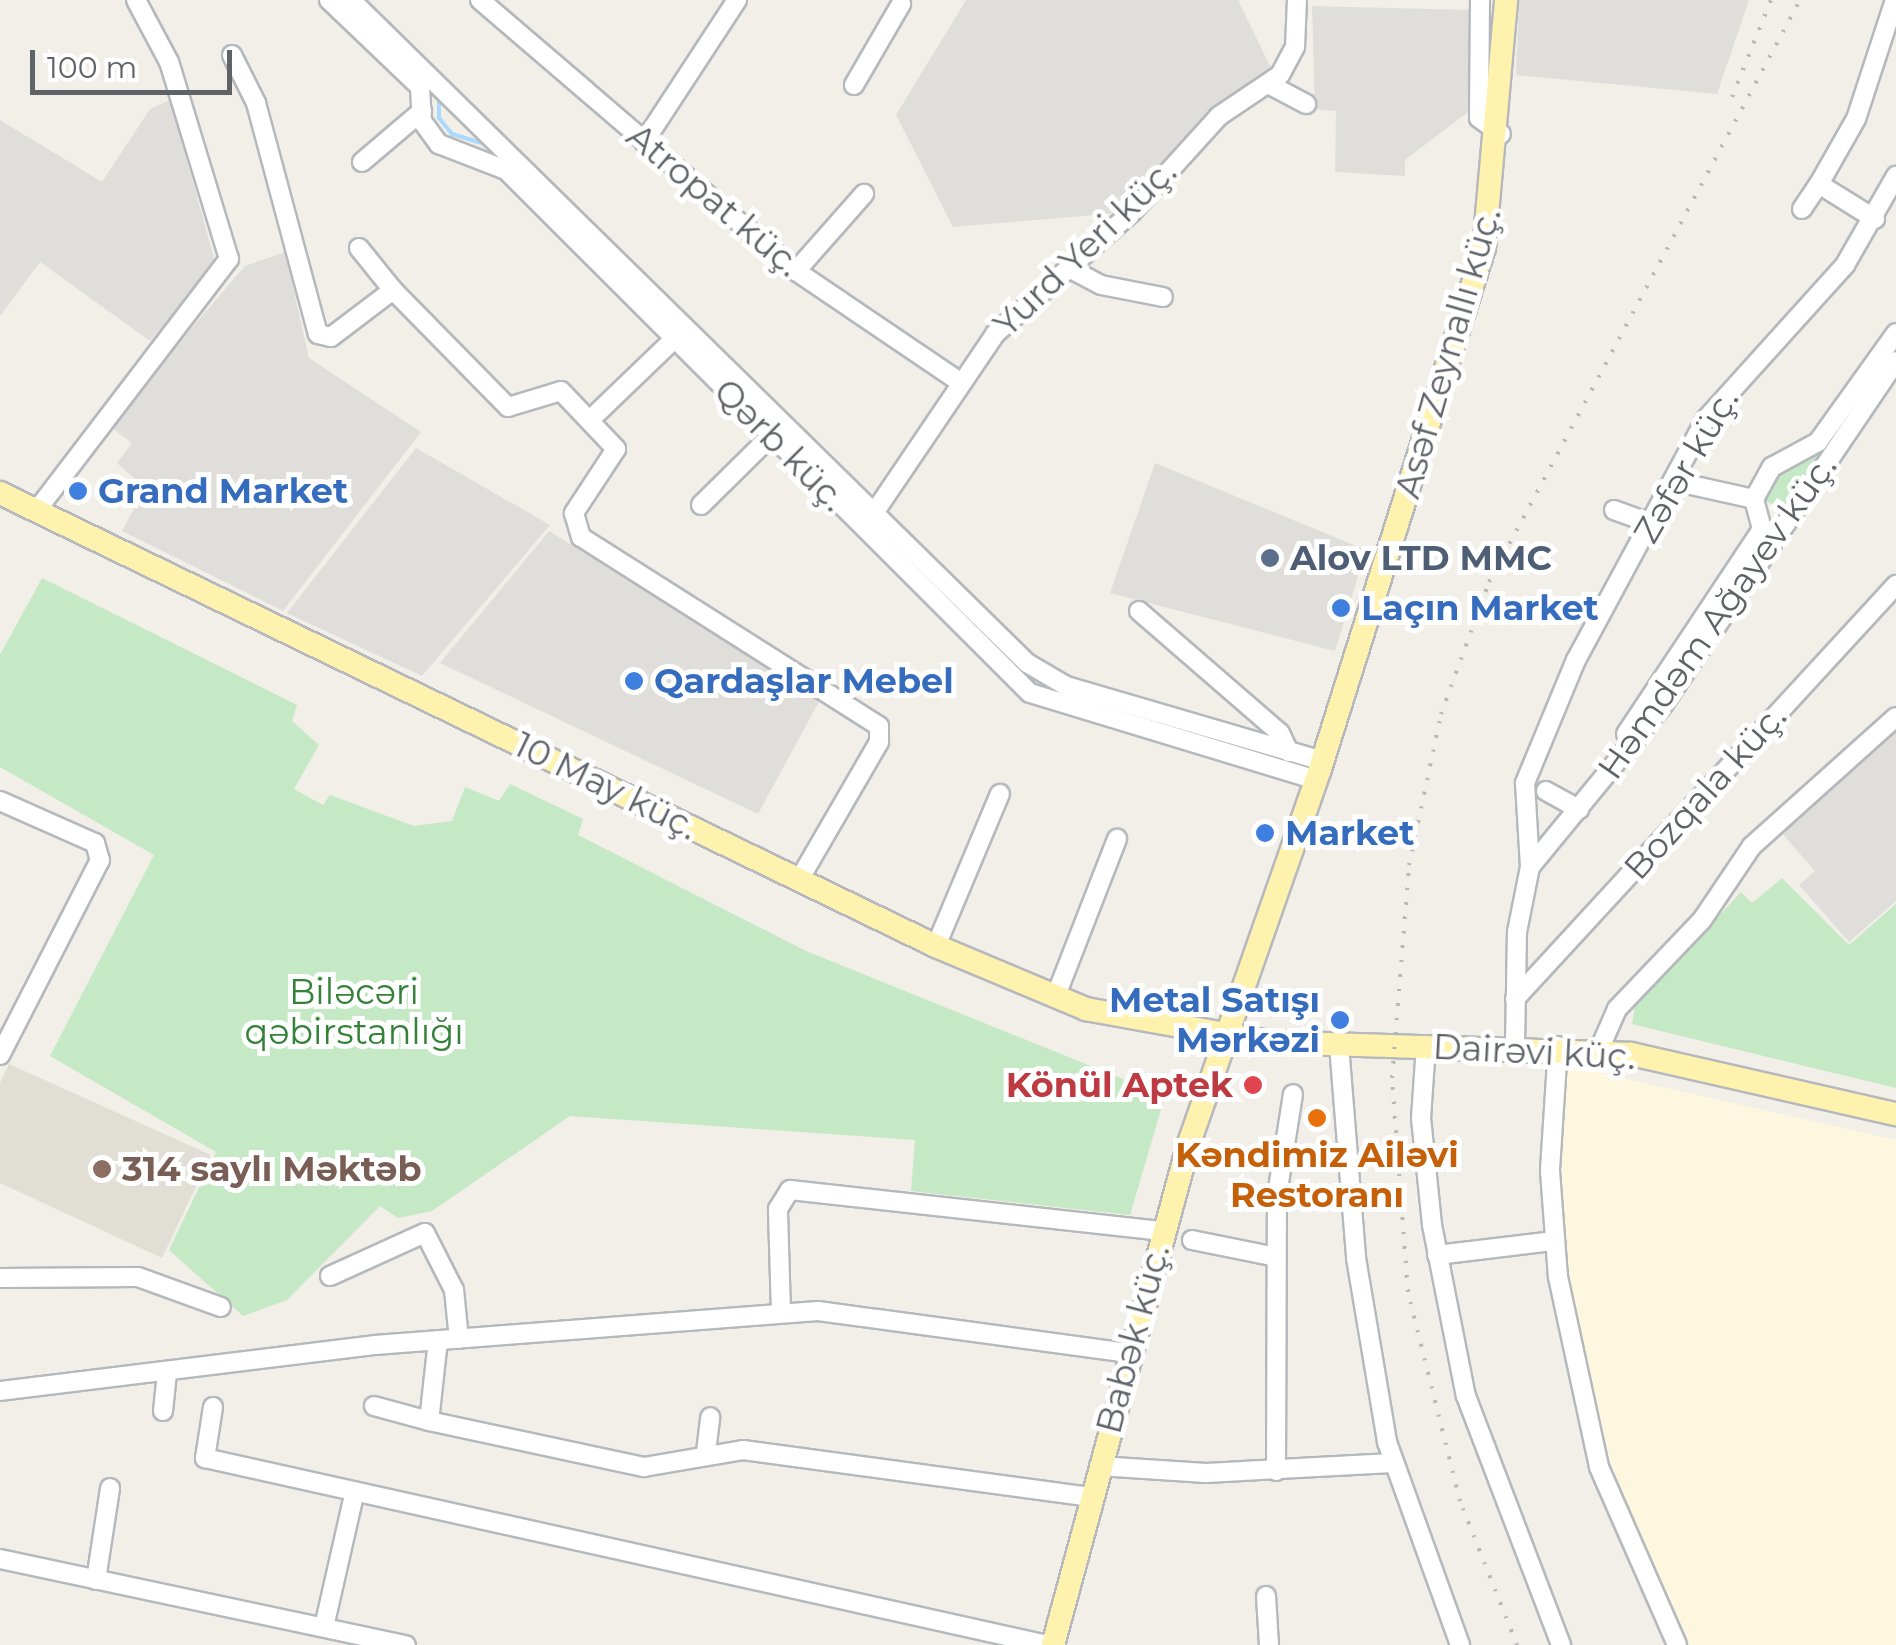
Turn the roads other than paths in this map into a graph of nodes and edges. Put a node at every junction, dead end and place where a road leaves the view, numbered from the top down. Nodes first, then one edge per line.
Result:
1 (136, 0) edge
2 (328, 0) edge
3 (351, 0) edge
4 (480, 0) edge
5 (736, 0) edge
6 (1297, 0) edge
7 (1506, 0) edge
8 (1895, 0) edge
9 (1478, 1) edge
10 (904, 5) edge
11 (232, 55) dead end
12 (1270, 84) junction
13 (854, 85) dead end
14 (1306, 104) dead end
15 (422, 111) junction
16 (1501, 134) junction
17 (644, 142) junction
18 (362, 162) dead end
19 (1896, 176) edge
20 (1820, 184) junction
21 (864, 194) dead end
22 (1802, 209) dead end
23 (1875, 219) junction
24 (359, 248) dead end
25 (1069, 268) junction
26 (796, 271) junction
27 (393, 290) junction
28 (1163, 297) dead end
29 (1896, 333) edge
30 (674, 339) junction
31 (1896, 361) edge
32 (960, 382) junction
33 (592, 418) junction
34 (771, 436) junction
35 (1673, 481) junction
36 (0, 492) edge
37 (1754, 499) junction
38 (701, 505) dead end
39 (37, 510) junction
40 (1614, 510) dead end
41 (874, 513) junction
42 (1649, 522) junction
43 (1896, 584) edge
44 (1139, 611) dead end
45 (1896, 717) edge
46 (1614, 750) dead end
47 (1289, 752) junction
48 (1320, 770) junction
49 (1546, 791) dead end
50 (1000, 794) dead end
51 (0, 802) edge
52 (1579, 810) junction
53 (1117, 839) dead end
54 (1530, 867) junction
55 (799, 880) junction
56 (936, 946) junction
57 (1055, 998) junction
58 (1515, 999) junction
59 (1226, 1038) junction
60 (1339, 1045) junction
61 (1426, 1045) junction
62 (1514, 1045) junction
63 (1558, 1046) junction
64 (1599, 1050) junction
65 (0, 1055) edge
66 (1292, 1094) dead end
67 (1896, 1114) edge
68 (1162, 1232) junction
69 (1192, 1240) dead end
70 (1552, 1240) junction
71 (1437, 1255) junction
72 (1276, 1257) junction
73 (330, 1276) dead end
74 (0, 1278) edge
75 (221, 1307) dead end
76 (781, 1313) junction
77 (460, 1339) junction
78 (438, 1340) junction
79 (1127, 1354) junction
80 (166, 1374) junction
81 (0, 1390) edge
82 (213, 1406) dead end
83 (374, 1406) dead end
84 (164, 1411) dead end
85 (710, 1417) dead end
86 (430, 1420) junction
87 (706, 1452) junction
88 (1392, 1463) junction
89 (1099, 1466) junction
90 (1276, 1470) junction
91 (110, 1488) dead end
92 (355, 1492) junction
93 (1092, 1497) junction
94 (0, 1559) edge
95 (96, 1580) junction
96 (1266, 1596) dead end
97 (324, 1627) junction
98 (406, 1645) edge
99 (1050, 1645) edge
100 (1269, 1645) edge
101 (1460, 1645) edge
102 (1560, 1645) edge
103 (1676, 1645) edge

1 - 39 street
2 - 15 street, Qərb küç.
3 - 41 street, Qərb küç.
4 - 17 street, Atropat küç.
5 - 17 street
6 - 12 street, Yurd Yeri küç.
7 - 16 main road, Asəf Zeynallı küç.
8 - 20 street
9 - 16 street
10 - 13 street
11 - 27 street
12 - 14 street
12 - 25 street, Yurd Yeri küç.
15 - 18 street
15 - 30 street, Qərb küç.
16 - 48 main road, Asəf Zeynallı küç.
17 - 26 street, Atropat küç.
19 - 23 street, Zəfər küç.
20 - 22 street
20 - 23 street
21 - 26 street
23 - 35 street, Zəfər küç.
24 - 27 street
25 - 28 street
25 - 32 street, Yurd Yeri küç.
26 - 32 street, Atropat küç.
27 - 33 street
29 - 37 street
30 - 33 street
30 - 34 street, Qərb küç.
31 - 52 street, Həmdəm Ağayev küç.
32 - 41 street, Yurd Yeri küç.
33 - 55 street
34 - 38 street
34 - 48 street, Qərb küç.
35 - 37 street
35 - 42 street, Zəfər küç.
36 - 39 main road, 10 May küç.
37 - 46 street
39 - 55 main road, 10 May küç.
40 - 42 street
41 - 47 street, Qərb küç.
42 - 54 street, Zəfər küç.
43 - 58 street, Bozqala küç.
44 - 47 street
45 - 64 street
47 - 48 street, Qərb küç.
48 - 59 main road, Asəf Zeynallı küç.
49 - 52 street
50 - 56 street
51 - 65 street
52 - 54 street, Həmdəm Ağayev küç.
53 - 57 street
54 - 58 street
55 - 56 main road, 10 May küç.
56 - 57 main road, 10 May küç.
57 - 59 main road, 10 May küç.
58 - 62 street
59 - 60 main road, Dairəvi küç.
59 - 68 main road, Babək küç.
60 - 61 main road, Dairəvi küç.
60 - 88 street
61 - 62 main road, Dairəvi küç.
61 - 71 street
62 - 63 main road, Dairəvi küç.
63 - 64 main road, Dairəvi küç.
63 - 70 street
64 - 67 main road, Dairəvi küç.
66 - 72 street
68 - 76 street
68 - 79 main road, Babək küç.
69 - 72 street
70 - 71 street
70 - 103 street
71 - 102 street
72 - 90 street
73 - 77 street
74 - 75 street
76 - 77 street
76 - 79 street
77 - 78 street
78 - 80 street
78 - 86 street
79 - 89 main road, Babək küç.
80 - 81 street
80 - 84 street
82 - 92 street
83 - 86 street
85 - 87 street
86 - 87 street
87 - 93 street
88 - 90 street
88 - 101 street
89 - 90 street
89 - 93 main road, Babək küç.
91 - 95 street
92 - 97 street
92 - 99 street
93 - 99 main road, Babək küç.
94 - 95 street
95 - 97 street
96 - 100 street
97 - 98 street

